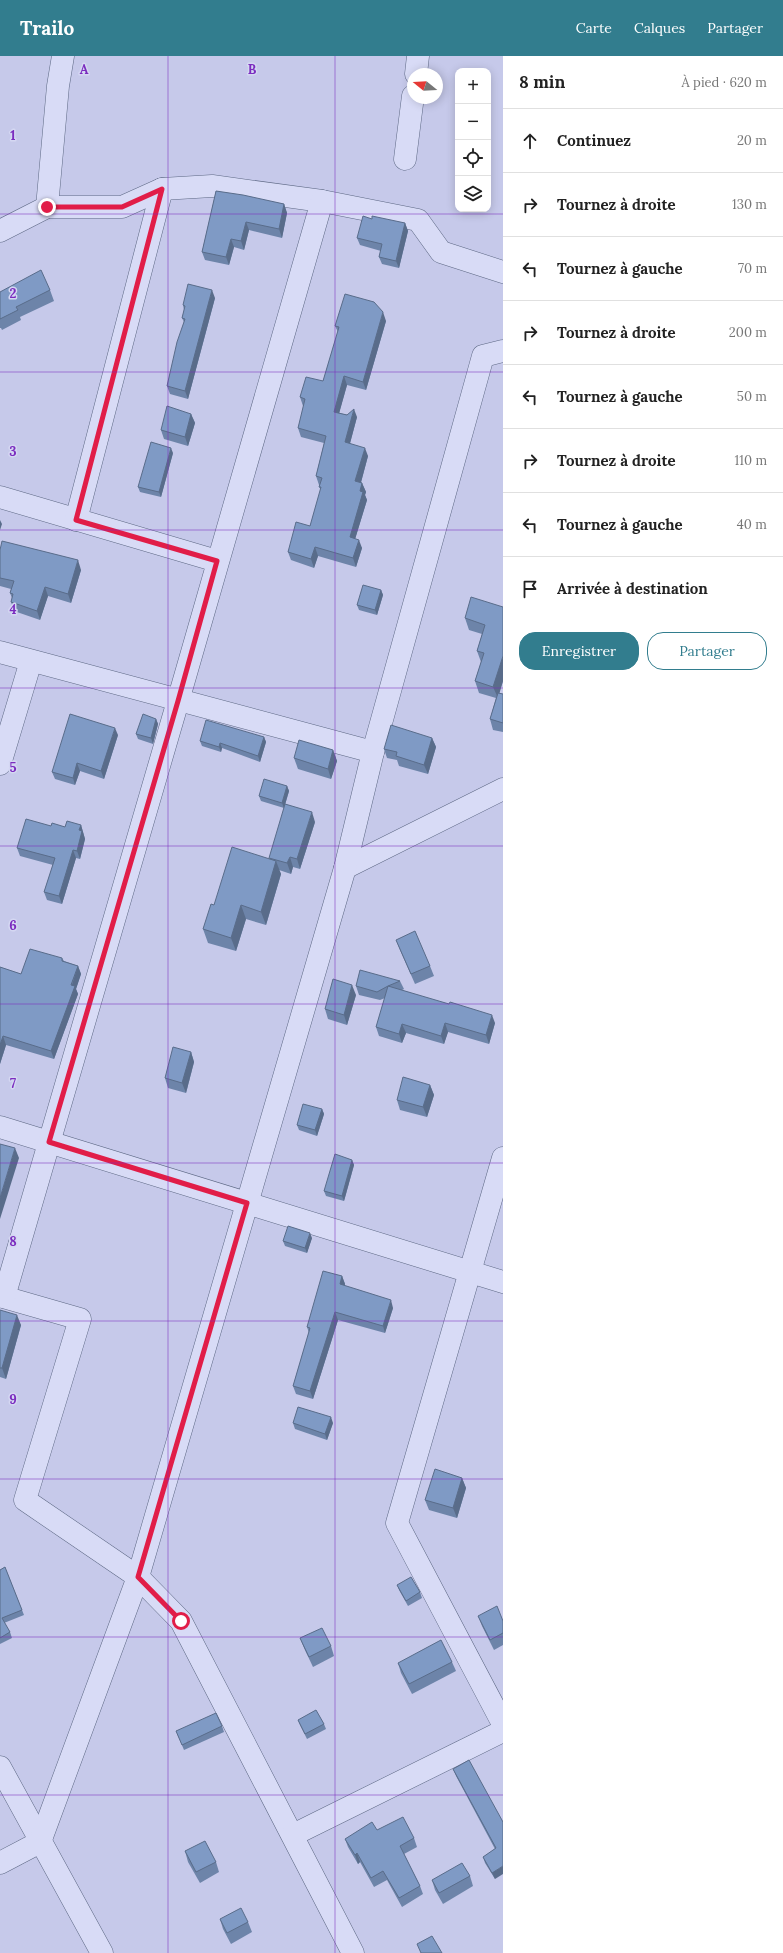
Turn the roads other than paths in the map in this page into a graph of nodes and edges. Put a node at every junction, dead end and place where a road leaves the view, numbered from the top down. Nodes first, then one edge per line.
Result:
1 (64, 56) edge
2 (418, 56) edge
3 (417, 68) edge
4 (412, 104) edge
5 (405, 159) dead end
6 (162, 189) junction
7 (322, 201) junction
8 (47, 207) junction
9 (0, 231) edge
10 (503, 272) edge
11 (503, 351) edge
12 (0, 497) edge
13 (76, 520) junction
14 (217, 561) junction
15 (0, 652) edge
16 (31, 661) junction
17 (178, 701) junction
18 (372, 752) junction
19 (0, 764) edge
20 (503, 789) edge
21 (345, 868) junction
22 (0, 1127) edge
23 (49, 1142) junction
24 (503, 1158) edge
25 (247, 1203) junction
26 (470, 1272) junction
27 (503, 1282) edge
28 (2, 1296) edge
29 (138, 1577) junction
30 (503, 1724) edge
31 (503, 1731) edge
32 (0, 1767) edge
33 (292, 1835) junction
34 (40, 1842) junction
35 (0, 1863) edge
36 (102, 1953) edge
37 (353, 1953) edge

1 - 8 street
2 - 3 street
4 - 5 street
6 - 7 street
6 - 8 street
6 - 13 street
7 - 10 street
7 - 14 street
8 - 9 street
11 - 18 street
12 - 13 street
13 - 14 street
14 - 17 street
15 - 16 street
16 - 17 street
16 - 19 street
17 - 18 street
17 - 23 street
18 - 21 street
20 - 21 street
21 - 25 street
22 - 23 street
23 - 25 street
23 - 28 street
24 - 26 street
25 - 26 street
25 - 29 street
26 - 27 street
26 - 30 street
28 - 29 street
29 - 33 street
29 - 34 street
31 - 33 street
32 - 34 street
33 - 37 street
34 - 35 street
34 - 36 street

